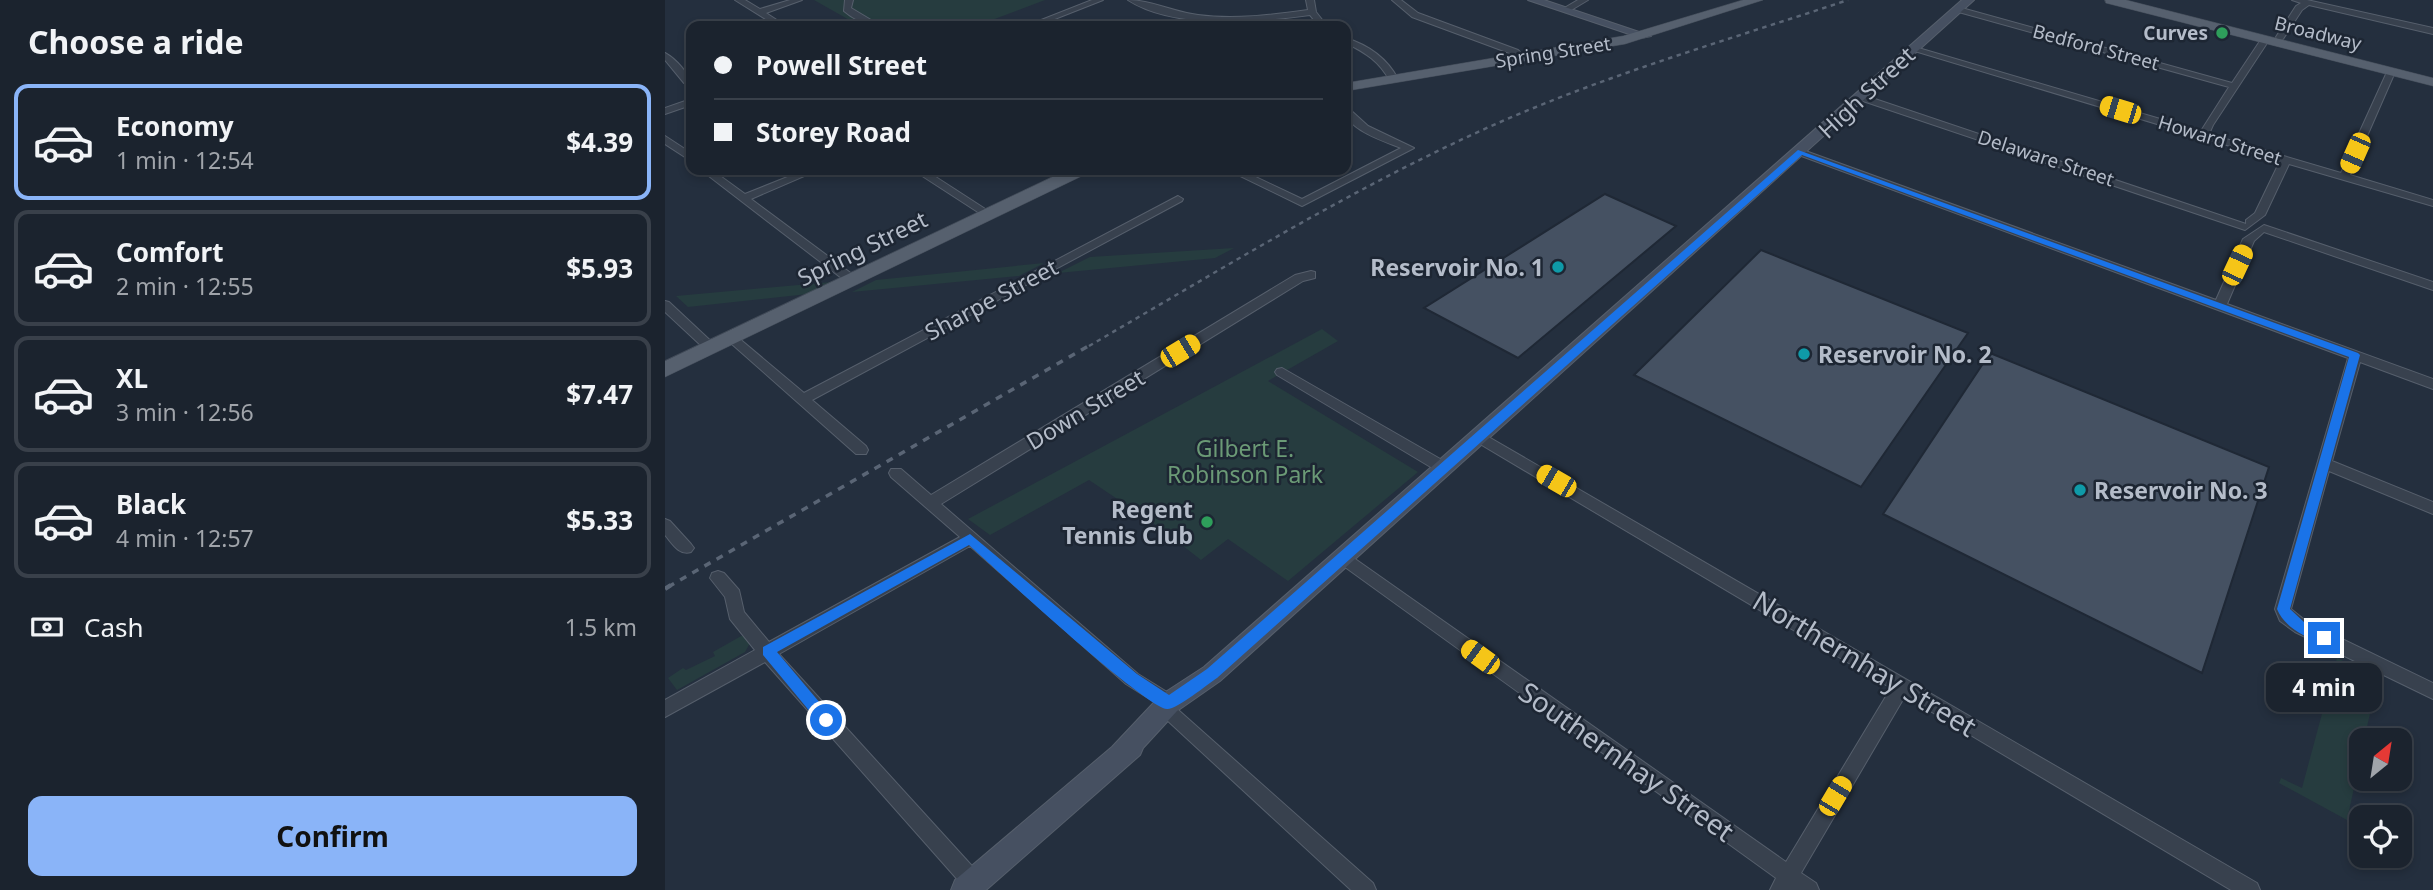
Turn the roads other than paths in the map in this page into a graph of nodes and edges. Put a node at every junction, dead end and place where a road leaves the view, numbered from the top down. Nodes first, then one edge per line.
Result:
1 (739, 0) edge
2 (798, 0) edge
3 (849, 0) edge
4 (1100, 0) edge
5 (1132, 0) edge
6 (1310, 0) edge
7 (1396, 0) edge
8 (1533, 0) edge
9 (1584, 0) edge
10 (1969, 0) edge
11 (2112, 0) edge
12 (2133, 0) edge
13 (1750, 1) edge
14 (2306, 2) edge
15 (1956, 5) edge
16 (1565, 10) junction
17 (760, 12) junction
18 (1312, 12) junction
19 (774, 21) edge
20 (864, 21) edge
21 (1043, 21) edge
22 (1208, 21) edge
23 (1246, 21) edge
24 (1319, 21) edge
25 (2433, 32) edge
26 (1640, 37) junction
27 (2273, 39) junction
28 (1351, 43) edge
29 (1916, 45) junction
30 (665, 56) edge
31 (1522, 58) junction
32 (2392, 72) junction
33 (2433, 75) edge
34 (1393, 79) junction
35 (686, 80) edge
36 (2433, 82) edge
37 (1351, 86) edge
38 (2234, 86) junction
39 (1860, 97) junction
40 (686, 104) edge
41 (665, 111) edge
42 (1351, 119) edge
43 (2203, 131) junction
44 (665, 139) edge
45 (1800, 152) junction
46 (686, 154) edge
47 (2285, 160) junction
48 (713, 175) edge
49 (801, 175) edge
50 (926, 175) edge
51 (1070, 175) edge
52 (1243, 175) edge
53 (2344, 178) junction
54 (744, 198) junction
55 (1178, 199) dead end
56 (2433, 204) edge
57 (988, 215) junction
58 (2254, 227) junction
59 (1311, 275) dead end
60 (852, 280) junction
61 (2433, 286) edge
62 (665, 305) edge
63 (2220, 306) junction
64 (730, 338) junction
65 (711, 348) junction
66 (2355, 355) junction
67 (665, 370) edge
68 (1282, 372) dead end
69 (2433, 384) edge
70 (804, 399) junction
71 (1480, 437) junction
72 (861, 450) dead end
73 (2326, 464) junction
74 (1444, 468) junction
75 (896, 472) dead end
76 (932, 502) junction
77 (2433, 508) edge
78 (665, 525) edge
79 (970, 539) junction
80 (686, 548) dead end
81 (1343, 558) junction
82 (718, 578) dead end
83 (768, 651) junction
84 (1901, 687) junction
85 (2433, 691) edge
86 (665, 709) edge
87 (1167, 710) junction
88 (1784, 883) edge
89 (970, 888) edge
90 (1367, 890) edge
91 (1809, 890) edge
92 (2250, 890) edge

1 - 17 street
2 - 17 street
3 - 20 street
4 - 21 street
5 - 22 street
6 - 18 street
7 - 31 street
8 - 16 main road
9 - 16 street
10 - 15 main road, High Street
11 - 27 main road, Broadway
12 - 27 main road, Broadway
13 - 26 main road, Spring Street
14 - 25 street
14 - 27 street
15 - 29 main road, High Street
15 - 38 street, Bedford Street
16 - 26 main road
17 - 19 street
18 - 23 street
18 - 24 street
26 - 31 main road, Spring Street
27 - 32 main road, Broadway
27 - 33 main road, Broadway
27 - 38 street
28 - 34 street
29 - 39 main road, High Street
29 - 43 street, Howard Street
30 - 35 street
31 - 34 main road, Spring Street
32 - 36 main road, Broadway
32 - 53 street
34 - 37 main road, Spring Street
38 - 43 street
39 - 45 main road, High Street
39 - 58 street, Delaware Street
40 - 41 street
42 - 52 street
43 - 47 street, Howard Street
44 - 46 street
45 - 63 street
45 - 71 main road, High Street
47 - 53 street, Howard Street
47 - 58 street
48 - 54 street
49 - 54 street
50 - 57 street
51 - 57 main road, Spring Street
53 - 56 street, Howard Street
54 - 60 street
55 - 70 street, Sharpe Street
57 - 60 main road, Spring Street
58 - 61 street, Delaware Street
58 - 63 street
59 - 76 street, Down Street
60 - 64 main road, Spring Street
62 - 65 street
63 - 66 street
64 - 65 main road, Spring Street
64 - 70 street
65 - 67 main road, Spring Street
66 - 69 street
66 - 73 street
68 - 74 street
70 - 72 street
71 - 74 main road, High Street
71 - 84 street, Northernhay Street
73 - 77 street
73 - 85 street
74 - 81 main road, High Street
75 - 76 street
76 - 79 street
78 - 80 street
79 - 83 street
79 - 87 street
81 - 87 main road, High Street
81 - 88 street, Southernhay Street
82 - 83 street
83 - 86 street
83 - 89 street
84 - 88 street
84 - 92 street, Northernhay Street
87 - 89 main road, High Street
87 - 90 street
88 - 91 street, Southernhay Street

